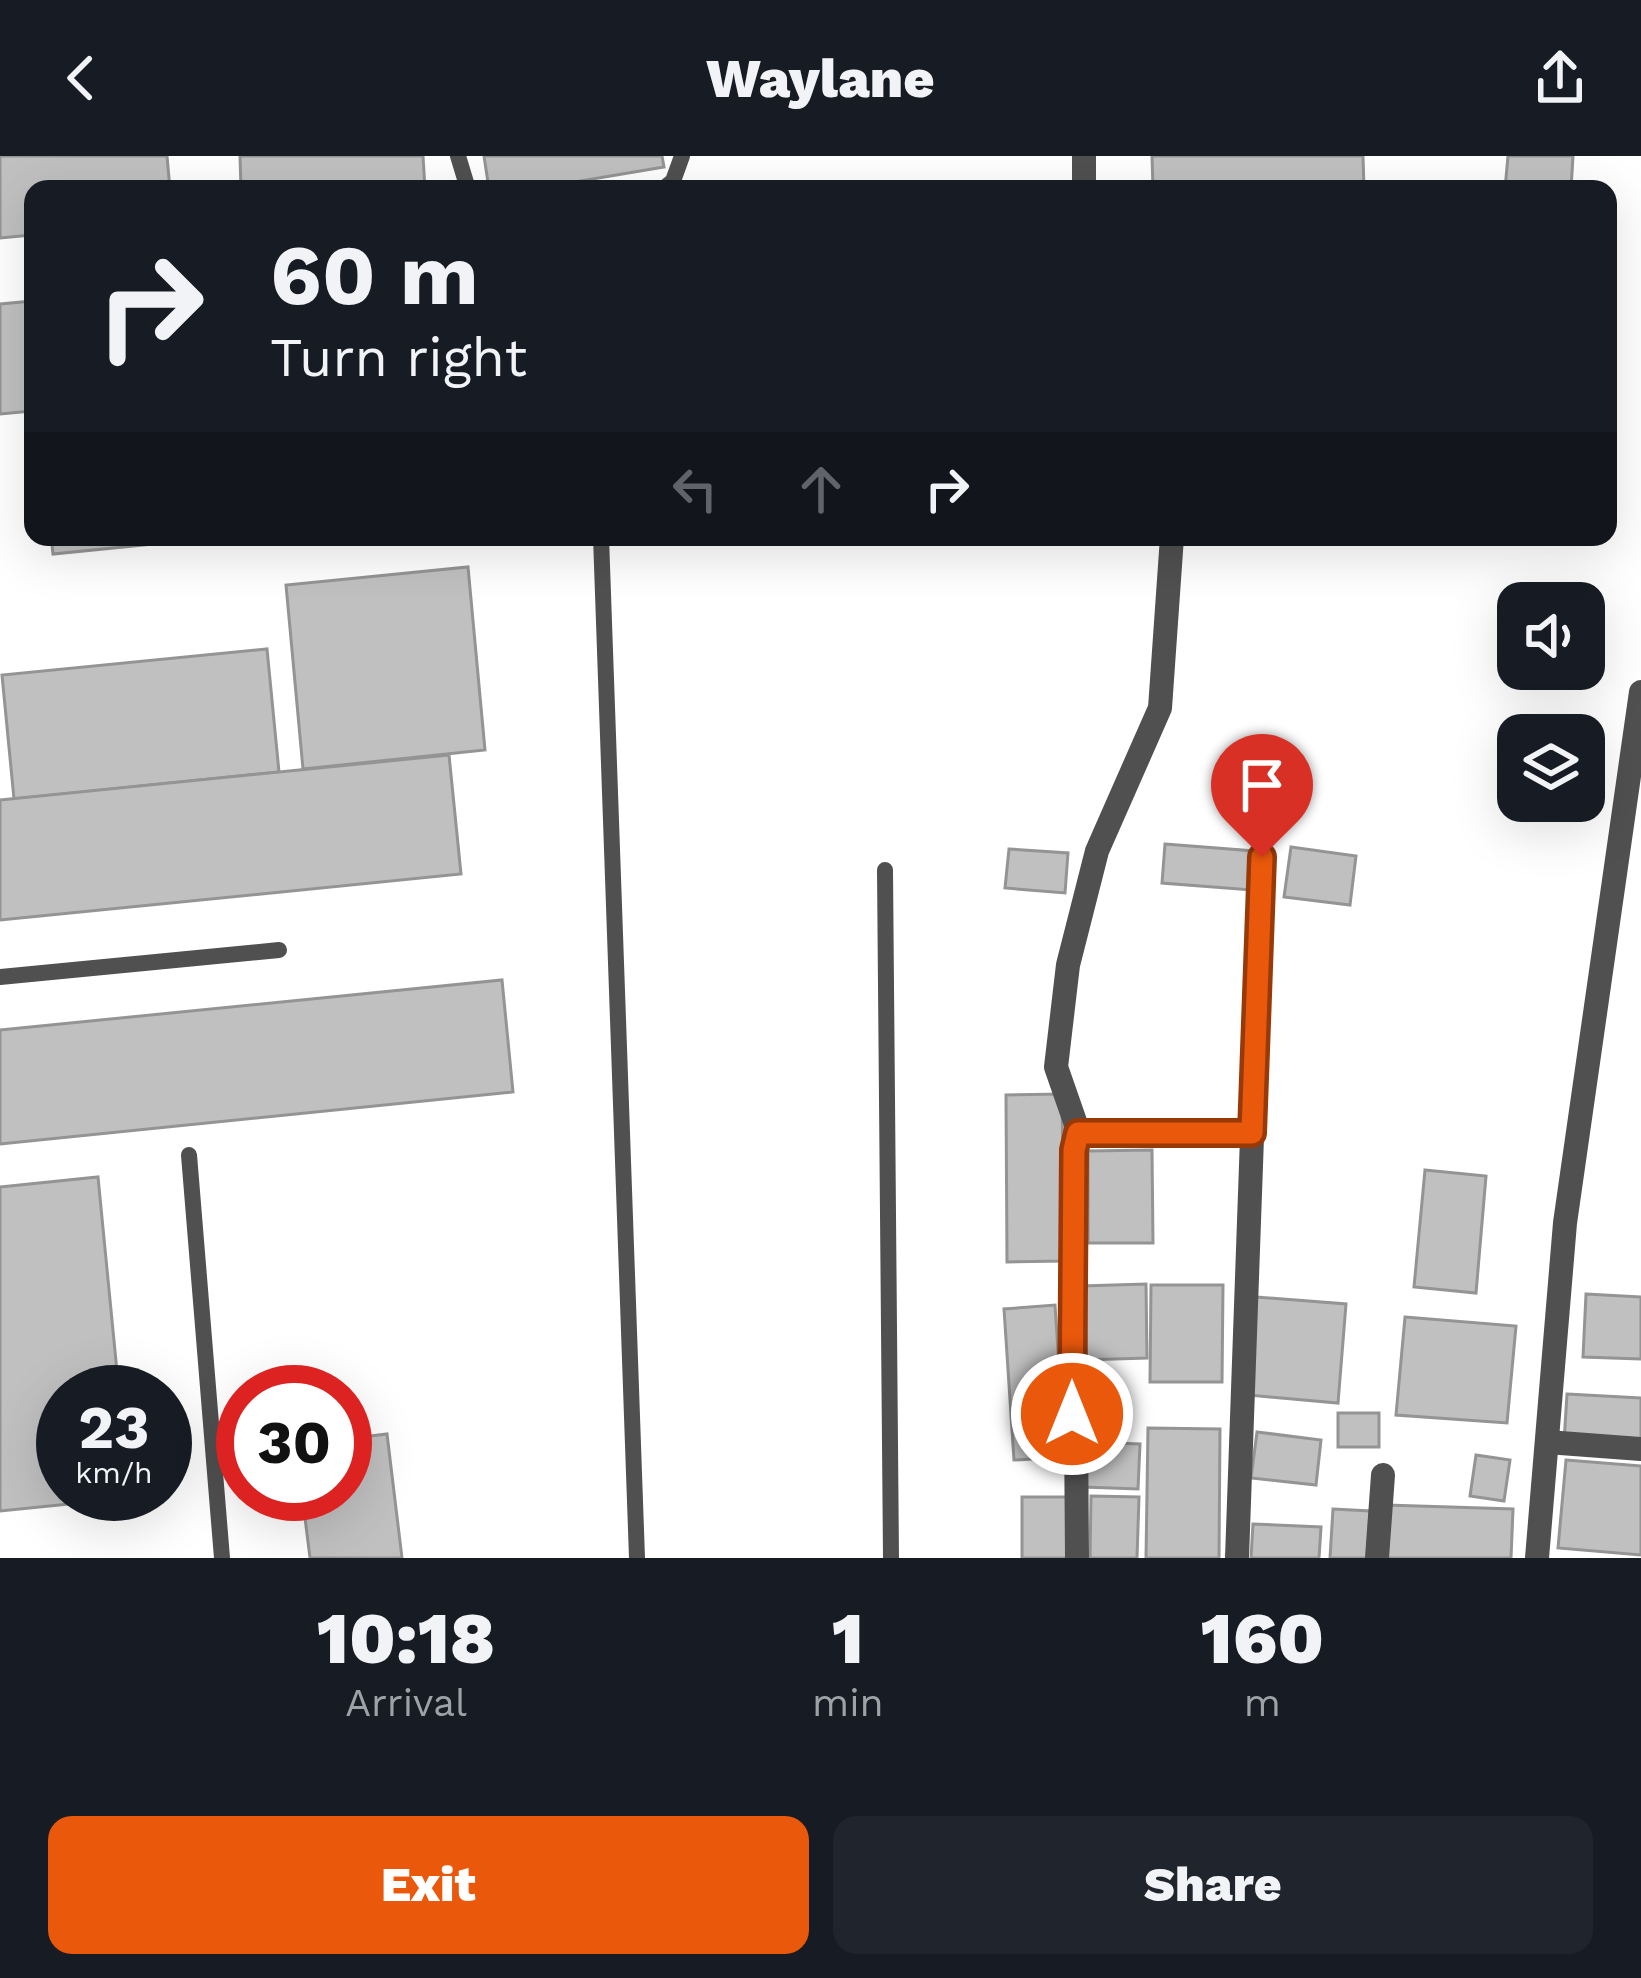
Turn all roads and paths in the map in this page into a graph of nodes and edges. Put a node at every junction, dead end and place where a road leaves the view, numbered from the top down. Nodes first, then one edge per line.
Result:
1 (601, 546) edge
2 (1171, 546) edge
3 (1641, 692) edge
4 (1262, 857) dead end
5 (885, 870) dead end
6 (279, 950) dead end
7 (0, 977) edge
8 (1078, 1133) junction
9 (1252, 1133) junction
10 (189, 1155) dead end
11 (1547, 1442) junction
12 (1641, 1449) edge
13 (1383, 1475) dead end
14 (222, 1558) edge
15 (637, 1558) edge
16 (890, 1558) edge
17 (1077, 1558) edge
18 (1237, 1558) edge
19 (1377, 1558) edge
20 (1537, 1558) edge

1 - 15 lane
2 - 8 street
3 - 11 street
4 - 9 street
5 - 16 lane
6 - 7 lane
8 - 9 street
8 - 17 street
9 - 18 street
10 - 14 lane
11 - 12 street
11 - 20 street
13 - 19 street

